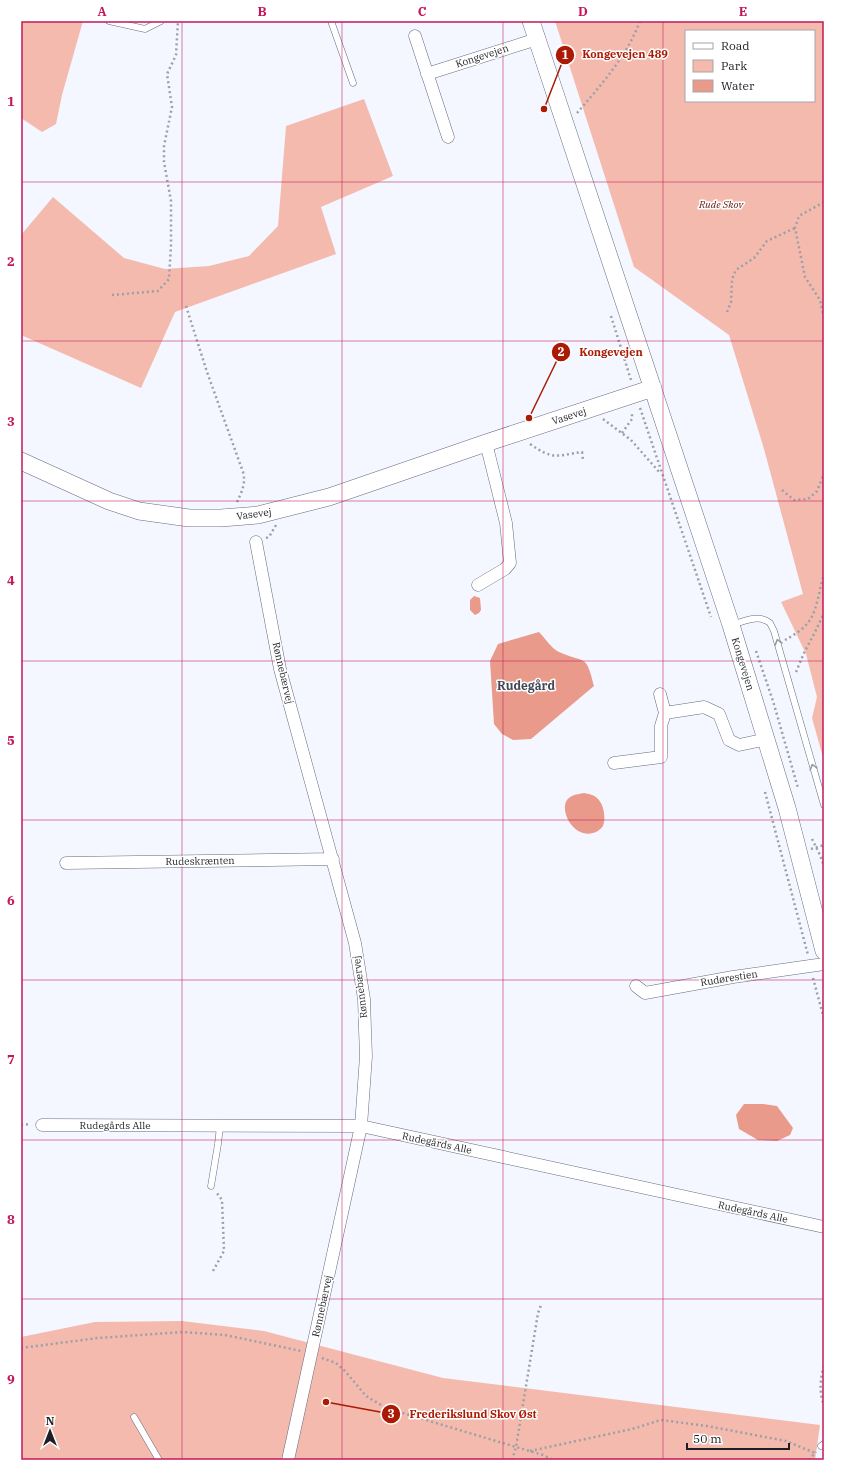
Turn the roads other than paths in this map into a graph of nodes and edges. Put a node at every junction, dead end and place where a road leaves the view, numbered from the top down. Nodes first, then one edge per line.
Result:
1 (110, 21) edge
2 (161, 21) edge
3 (331, 21) edge
4 (530, 21) edge
5 (415, 36) dead end
6 (536, 39) junction
7 (427, 74) junction
8 (354, 83) dead end
9 (448, 137) dead end
10 (653, 388) junction
11 (486, 443) junction
12 (21, 461) edge
13 (256, 542) dead end
14 (478, 585) dead end
15 (731, 625) junction
16 (660, 694) dead end
17 (665, 713) junction
18 (767, 739) junction
19 (614, 763) dead end
20 (821, 784) edge
21 (824, 805) edge
22 (333, 859) junction
23 (66, 863) dead end
24 (821, 925) edge
25 (824, 951) edge
26 (824, 964) edge
27 (636, 986) dead end
28 (42, 1125) dead end
29 (220, 1126) junction
30 (361, 1126) junction
31 (211, 1186) road end
32 (824, 1227) edge
33 (134, 1417) dead end
34 (159, 1460) edge
35 (288, 1460) edge

1 - 2 lane
3 - 8 lane
4 - 6 main road, Kongevejen
5 - 7 street
6 - 7 street, Kongevejen
6 - 10 main road, Kongevejen
7 - 9 street
10 - 11 main road, Vasevej
10 - 15 main road, Kongevejen
11 - 12 main road, Vasevej
11 - 14 street
13 - 22 street, Rønnebærvej
15 - 18 main road, Kongevejen
20 -> 15 lane
16 - 17 street
17 - 18 street
17 - 19 street
18 - 24 main road, Kongevejen
20 - 21 lane
22 - 23 street, Rudeskrænten
22 - 30 street, Rønnebærvej
24 - 25 main road, Kongevejen
26 - 27 street, Rudørestien
28 - 29 street, Rudegårds Alle
29 - 30 street, Rudegårds Alle
29 - 31 lane
30 - 32 street, Rudegårds Alle
30 - 35 street, Rønnebærvej
33 - 34 lane

